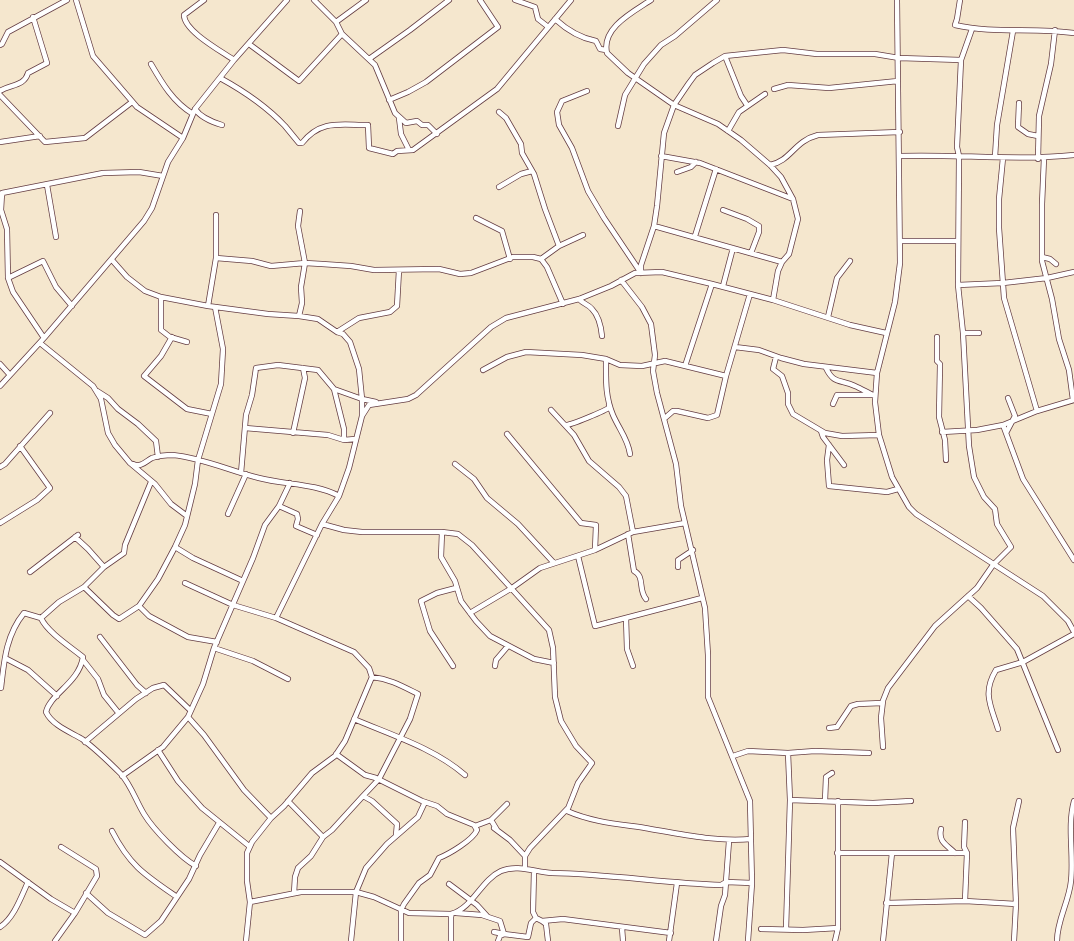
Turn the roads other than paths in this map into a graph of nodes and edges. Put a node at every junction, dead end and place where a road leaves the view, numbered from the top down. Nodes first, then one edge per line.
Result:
1 (67, 0) edge
2 (76, 0) edge
3 (204, 0) edge
4 (287, 0) edge
5 (314, 0) edge
6 (366, 0) edge
7 (449, 0) edge
8 (480, 0) edge
9 (515, 0) edge
10 (571, 0) edge
11 (651, 0) edge
12 (717, 0) edge
13 (897, 0) edge
14 (960, 0) edge
15 (34, 17) junction
16 (555, 19) junction
17 (336, 22) junction
18 (547, 26) dead end
19 (972, 29) junction
20 (1055, 30) junction
21 (1013, 31) junction
22 (1074, 33) edge
23 (342, 34) junction
24 (248, 44) junction
25 (0, 45) edge
26 (606, 50) junction
27 (725, 56) junction
28 (899, 58) junction
29 (369, 59) junction
30 (234, 60) junction
31 (961, 60) junction
32 (151, 64) dead end
33 (220, 78) junction
34 (636, 79) junction
35 (898, 81) junction
36 (774, 89) dead end
37 (0, 91) edge
38 (587, 91) dead end
39 (0, 94) edge
40 (765, 94) dead end
41 (389, 100) junction
42 (132, 102) junction
43 (1019, 103) dead end
44 (674, 105) junction
45 (747, 105) junction
46 (194, 111) junction
47 (498, 112) dead end
48 (399, 118) junction
49 (222, 125) dead end
50 (618, 126) dead end
51 (728, 130) junction
52 (900, 132) junction
53 (437, 134) junction
54 (40, 136) junction
55 (1038, 136) junction
56 (183, 138) junction
57 (0, 142) edge
58 (409, 150) junction
59 (1074, 155) edge
60 (661, 156) junction
61 (900, 156) junction
62 (959, 156) junction
63 (995, 157) junction
64 (1003, 158) junction
65 (1044, 158) junction
66 (1038, 159) junction
67 (696, 162) junction
68 (770, 165) junction
69 (716, 170) junction
70 (532, 171) junction
71 (677, 172) dead end
72 (163, 176) junction
73 (47, 185) junction
74 (499, 187) dead end
75 (1, 193) edge
76 (793, 199) junction
77 (723, 210) dead end
78 (300, 211) dead end
79 (216, 215) dead end
80 (476, 218) dead end
81 (654, 226) junction
82 (583, 235) dead end
83 (694, 236) junction
84 (56, 237) dead end
85 (901, 241) junction
86 (957, 241) junction
87 (559, 246) junction
88 (733, 248) junction
89 (751, 253) junction
90 (1042, 257) junction
91 (216, 258) junction
92 (510, 258) junction
93 (541, 259) junction
94 (112, 260) junction
95 (850, 261) dead end
96 (782, 262) junction
97 (305, 263) junction
98 (1056, 264) dead end
99 (399, 270) junction
100 (1074, 272) edge
101 (641, 273) junction
102 (8, 278) junction
103 (1046, 278) junction
104 (621, 280) junction
105 (1003, 283) junction
106 (712, 284) junction
107 (958, 285) junction
108 (723, 286) junction
109 (750, 294) junction
110 (161, 297) junction
111 (579, 299) junction
112 (773, 300) junction
113 (563, 304) junction
114 (72, 306) junction
115 (208, 306) junction
116 (215, 307) junction
117 (299, 316) junction
118 (828, 317) junction
119 (337, 332) junction
120 (886, 333) junction
121 (963, 333) junction
122 (978, 333) dead end
123 (602, 336) dead end
124 (172, 337) junction
125 (938, 337) dead end
126 (44, 338) junction
127 (187, 342) dead end
128 (40, 343) junction
129 (735, 347) junction
130 (776, 357) junction
131 (606, 359) junction
132 (0, 364) edge
133 (655, 364) junction
134 (685, 366) junction
135 (303, 368) junction
136 (826, 368) junction
137 (483, 370) dead end
138 (877, 373) junction
139 (10, 375) junction
140 (726, 376) junction
141 (0, 386) edge
142 (334, 389) junction
143 (97, 391) junction
144 (875, 396) junction
145 (1008, 398) dead end
146 (362, 399) junction
147 (1074, 400) edge
148 (608, 401) dead end
149 (379, 403) junction
150 (833, 404) dead end
151 (610, 407) junction
152 (551, 410) dead end
153 (1038, 411) junction
154 (50, 413) dead end
155 (212, 414) junction
156 (362, 416) junction
157 (665, 418) junction
158 (1014, 419) junction
159 (566, 424) junction
160 (1003, 425) junction
161 (245, 428) junction
162 (821, 431) junction
163 (967, 431) junction
164 (942, 432) junction
165 (293, 433) junction
166 (1006, 433) junction
167 (507, 434) dead end
168 (879, 435) junction
169 (355, 438) junction
170 (344, 440) junction
171 (829, 445) junction
172 (20, 446) junction
173 (630, 454) dead end
174 (158, 457) junction
175 (198, 460) junction
176 (946, 460) dead end
177 (130, 463) junction
178 (455, 464) dead end
179 (844, 465) dead end
180 (0, 467) edge
181 (244, 473) junction
182 (151, 482) junction
183 (290, 483) junction
184 (898, 489) junction
185 (339, 496) junction
186 (279, 506) junction
187 (228, 514) dead end
188 (186, 516) junction
189 (0, 523) edge
190 (685, 523) junction
191 (322, 524) junction
192 (442, 532) junction
193 (631, 533) junction
194 (317, 535) junction
195 (176, 547) junction
196 (595, 550) junction
197 (693, 550) junction
198 (578, 556) junction
199 (1074, 560) edge
200 (554, 563) junction
201 (993, 564) junction
202 (104, 567) junction
203 (678, 567) dead end
204 (30, 572) dead end
205 (243, 582) junction
206 (184, 583) dead end
207 (84, 587) junction
208 (456, 588) junction
209 (512, 588) junction
210 (968, 596) junction
211 (702, 598) junction
212 (646, 599) dead end
213 (233, 605) junction
214 (139, 606) junction
215 (470, 613) junction
216 (42, 618) junction
217 (276, 618) junction
218 (626, 618) junction
219 (1074, 633) edge
220 (100, 637) dead end
221 (217, 642) junction
222 (508, 646) junction
223 (214, 648) junction
224 (5, 658) junction
225 (83, 660) junction
226 (1024, 662) junction
227 (554, 663) junction
228 (453, 666) dead end
229 (495, 666) dead end
230 (633, 666) dead end
231 (90, 671) junction
232 (78, 672) junction
233 (372, 677) junction
234 (288, 679) dead end
235 (1, 688) edge
236 (146, 693) junction
237 (57, 696) junction
238 (883, 700) junction
239 (189, 709) dead end
240 (117, 711) dead end
241 (188, 717) junction
242 (354, 719) junction
243 (829, 728) dead end
244 (998, 729) dead end
245 (400, 737) junction
246 (85, 742) junction
247 (883, 747) dead end
248 (158, 750) junction
249 (1058, 750) dead end
250 (788, 753) junction
251 (869, 753) dead end
252 (336, 754) junction
253 (733, 756) junction
254 (832, 773) dead end
255 (464, 775) dead end
256 (122, 776) junction
257 (379, 779) junction
258 (363, 796) junction
259 (790, 800) junction
260 (288, 801) junction
261 (825, 801) junction
262 (838, 801) junction
263 (911, 801) dead end
264 (1019, 801) dead end
265 (1074, 801) edge
266 (425, 802) junction
267 (507, 804) dead end
268 (567, 809) junction
269 (271, 818) junction
270 (491, 820) junction
271 (965, 822) dead end
272 (219, 823) junction
273 (475, 826) junction
274 (1072, 828) edge
275 (941, 829) dead end
276 (112, 831) dead end
277 (396, 835) junction
278 (323, 837) junction
279 (751, 839) junction
280 (729, 841) junction
281 (249, 846) junction
282 (61, 848) dead end
283 (837, 853) junction
284 (892, 853) junction
285 (955, 853) junction
286 (967, 853) junction
287 (525, 856) junction
288 (0, 862) edge
289 (196, 866) junction
290 (525, 869) junction
291 (534, 871) junction
292 (28, 882) junction
293 (726, 882) junction
294 (677, 883) junction
295 (752, 883) junction
296 (449, 884) dead end
297 (356, 892) junction
298 (86, 893) junction
299 (294, 893) junction
300 (177, 897) junction
301 (470, 901) junction
302 (966, 901) junction
303 (250, 902) junction
304 (886, 903) junction
305 (1016, 904) junction
306 (401, 910) junction
307 (75, 913) junction
308 (454, 914) junction
309 (488, 917) junction
310 (536, 918) junction
311 (542, 921) junction
312 (0, 927) edge
313 (622, 928) junction
314 (838, 928) junction
315 (761, 929) dead end
316 (786, 929) junction
317 (494, 932) dead end
318 (661, 932) junction
319 (504, 934) junction
320 (671, 934) junction
321 (145, 935) junction
322 (58, 940) edge
323 (498, 940) edge
324 (141, 941) edge
325 (246, 941) edge
326 (351, 941) edge
327 (401, 941) edge
328 (451, 941) edge
329 (548, 941) edge
330 (623, 941) edge
331 (669, 941) edge
332 (716, 941) edge
333 (748, 941) edge
334 (835, 941) edge
335 (883, 941) edge
336 (1014, 941) edge
337 (1057, 941) edge

1 - 15 street
2 - 42 street
3 - 30 street
4 - 24 street
5 - 17 street
6 - 17 street
7 - 29 street
8 - 41 street
9 - 18 street
10 - 16 street
11 - 26 street
12 - 34 street
13 - 28 street
14 - 19 street
15 - 25 street
15 - 37 street
16 - 26 street
16 - 53 street
17 - 23 street
19 - 21 street
19 - 31 street
20 - 21 street
20 - 22 street
20 - 55 street
21 - 63 street
23 - 24 street
23 - 29 street
24 - 30 street
26 - 34 street
27 - 28 street
27 - 44 street
27 - 45 street
28 - 31 street
28 - 35 street
29 - 41 street
30 - 33 street
31 - 62 street
32 - 46 street
33 - 46 street
33 - 58 street
34 - 44 street
34 - 50 street
35 - 36 street
35 - 52 street
38 - 101 street
39 - 54 street
40 - 45 street
41 - 48 street
42 - 54 street
42 - 56 street
43 - 55 street
44 - 51 street
44 - 60 street
45 - 51 street
46 - 49 street
46 - 56 street
47 - 70 street
48 - 53 street
48 - 58 street
51 - 68 street
52 - 61 street
52 - 68 street
53 - 58 street
54 - 57 street
55 - 66 street
56 - 72 street
59 - 65 street
60 - 67 street
60 - 81 street
61 - 62 street
61 - 85 street
62 - 63 street
62 - 86 street
63 - 64 street
64 - 66 street
64 - 105 street
65 - 66 street
65 - 90 street
67 - 69 street
67 - 71 street
68 - 76 street
69 - 76 street
69 - 83 street
70 - 74 street
70 - 87 street
72 - 73 street
72 - 94 street
73 - 75 street
73 - 84 street
75 - 102 street
76 - 96 street
77 - 89 street
78 - 97 street
79 - 91 street
80 - 92 street
81 - 83 street
81 - 101 street
82 - 87 street
83 - 88 street
85 - 86 street
85 - 120 street
86 - 107 street
87 - 93 street
88 - 89 street
88 - 108 street
89 - 96 street
90 - 98 street
90 - 103 street
91 - 97 street
91 - 115 street
92 - 93 street
92 - 99 street
93 - 113 street
94 - 110 street
94 - 114 street
95 - 118 street
96 - 112 street
97 - 99 street
97 - 117 street
99 - 119 street
100 - 103 street
101 - 104 street
101 - 106 street
102 - 114 street
102 - 126 street
103 - 105 street
103 - 147 street
104 - 111 street
104 - 133 street
105 - 107 street
105 - 153 street
106 - 108 street
106 - 134 street
107 - 121 street
108 - 109 street
109 - 112 street
109 - 129 street
110 - 115 street
110 - 124 street
111 - 113 street
111 - 123 street
112 - 118 street
113 - 149 street
114 - 126 street
115 - 116 street
116 - 117 street
116 - 155 street
117 - 119 street
118 - 120 street
119 - 146 street
120 - 138 street
121 - 122 street
121 - 163 street
124 - 127 street
124 - 155 street
125 - 164 street
126 - 128 street
128 - 139 street
128 - 143 street
129 - 130 street
129 - 140 street
130 - 136 street
130 - 162 street
131 - 133 street
131 - 137 street
131 - 151 street
132 - 139 street
133 - 134 street
133 - 157 street
134 - 140 street
135 - 142 street
135 - 161 street
135 - 165 street
136 - 138 street
136 - 144 street
138 - 144 street
139 - 141 street
140 - 157 street
142 - 146 street
142 - 170 street
143 - 174 street
143 - 177 street
144 - 150 street
144 - 168 street
145 - 158 street
146 - 149 street
146 - 156 street
147 - 153 street
148 - 151 street
149 - 156 street
151 - 159 street
151 - 173 street
152 - 159 street
153 - 158 street
154 - 172 street
155 - 175 street
156 - 169 street
157 - 190 street
158 - 160 street
158 - 166 street
159 - 193 street
160 - 163 street
160 - 166 street
161 - 165 street
161 - 181 street
162 - 168 street
162 - 171 street
163 - 164 street
163 - 201 street
164 - 176 street
165 - 170 street
166 - 199 street
167 - 196 street
168 - 184 street
169 - 170 street
169 - 185 street
171 - 179 street
171 - 184 street
172 - 180 street
172 - 189 street
174 - 175 street
174 - 177 street
175 - 181 street
175 - 188 street
177 - 182 street
178 - 200 street
181 - 183 street
181 - 187 street
182 - 188 street
182 - 202 street
183 - 185 street
183 - 186 street
184 - 201 street
185 - 191 street
186 - 194 street
186 - 205 street
188 - 195 street
190 - 193 street
190 - 197 street
191 - 192 street
191 - 194 street
192 - 208 street
192 - 209 street
193 - 196 street
193 - 212 street
194 - 217 street
195 - 205 street
195 - 214 street
196 - 198 street
197 - 203 street
197 - 211 street
198 - 200 street
198 - 218 street
200 - 209 street
201 - 210 street
201 - 219 street
202 - 204 street
202 - 207 street
205 - 213 street
206 - 213 street
207 - 214 street
207 - 216 street
208 - 215 street
208 - 228 street
209 - 215 street
209 - 227 street
210 - 226 street
210 - 238 street
211 - 218 street
211 - 253 street
213 - 217 street
213 - 221 street
214 - 221 street
215 - 222 street
216 - 224 street
216 - 225 street
217 - 233 street
218 - 230 street
219 - 226 street
220 - 236 street
221 - 223 street
222 - 227 street
222 - 229 street
223 - 234 street
223 - 241 street
224 - 235 street
224 - 237 street
225 - 231 street
225 - 232 street
226 - 244 street
226 - 249 street
227 - 268 street
231 - 232 street
231 - 240 street
232 - 237 street
233 - 242 street
233 - 245 street
236 - 239 street
236 - 246 street
237 - 246 street
238 - 243 street
238 - 247 street
241 - 248 street
241 - 269 street
242 - 245 street
242 - 252 street
245 - 255 street
245 - 257 street
246 - 256 street
248 - 256 street
248 - 272 street
250 - 251 street
250 - 253 street
250 - 259 street
252 - 257 street
252 - 260 street
253 - 279 street
254 - 261 street
256 - 289 street
257 - 258 street
257 - 266 street
258 - 277 street
258 - 278 street
259 - 261 street
259 - 316 street
260 - 269 street
260 - 278 street
261 - 262 street
262 - 263 street
262 - 283 street
264 - 305 street
265 - 274 street
266 - 273 street
266 - 277 street
267 - 270 street
268 - 280 street
268 - 287 street
269 - 281 street
270 - 273 street
270 - 287 street
271 - 286 street
272 - 281 street
272 - 289 street
273 - 306 street
274 - 337 street
275 - 285 street
276 - 300 street
277 - 297 street
278 - 299 street
279 - 280 street
279 - 295 street
280 - 293 street
281 - 303 street
282 - 298 street
283 - 284 street
283 - 314 street
284 - 285 street
284 - 304 street
285 - 286 street
286 - 302 street
287 - 290 street
288 - 292 street
289 - 300 street
290 - 291 street
290 - 301 street
291 - 294 street
291 - 310 street
292 - 307 street
292 - 312 street
293 - 294 street
293 - 295 street
293 - 332 street
294 - 320 street
295 - 333 street
296 - 301 street
297 - 299 street
297 - 306 street
297 - 326 street
298 - 307 street
298 - 321 street
299 - 303 street
300 - 321 street
301 - 308 street
301 - 309 street
302 - 304 street
302 - 305 street
303 - 325 street
304 - 335 street
305 - 336 street
306 - 308 street
306 - 327 street
307 - 322 street
308 - 309 street
308 - 328 street
309 - 319 street
310 - 311 street
310 - 319 street
311 - 313 street
311 - 329 street
313 - 318 street
313 - 330 street
314 - 316 street
314 - 334 street
315 - 316 street
317 - 319 street
318 - 320 street
318 - 331 street
319 - 323 street
320 - 331 street
321 - 324 street

